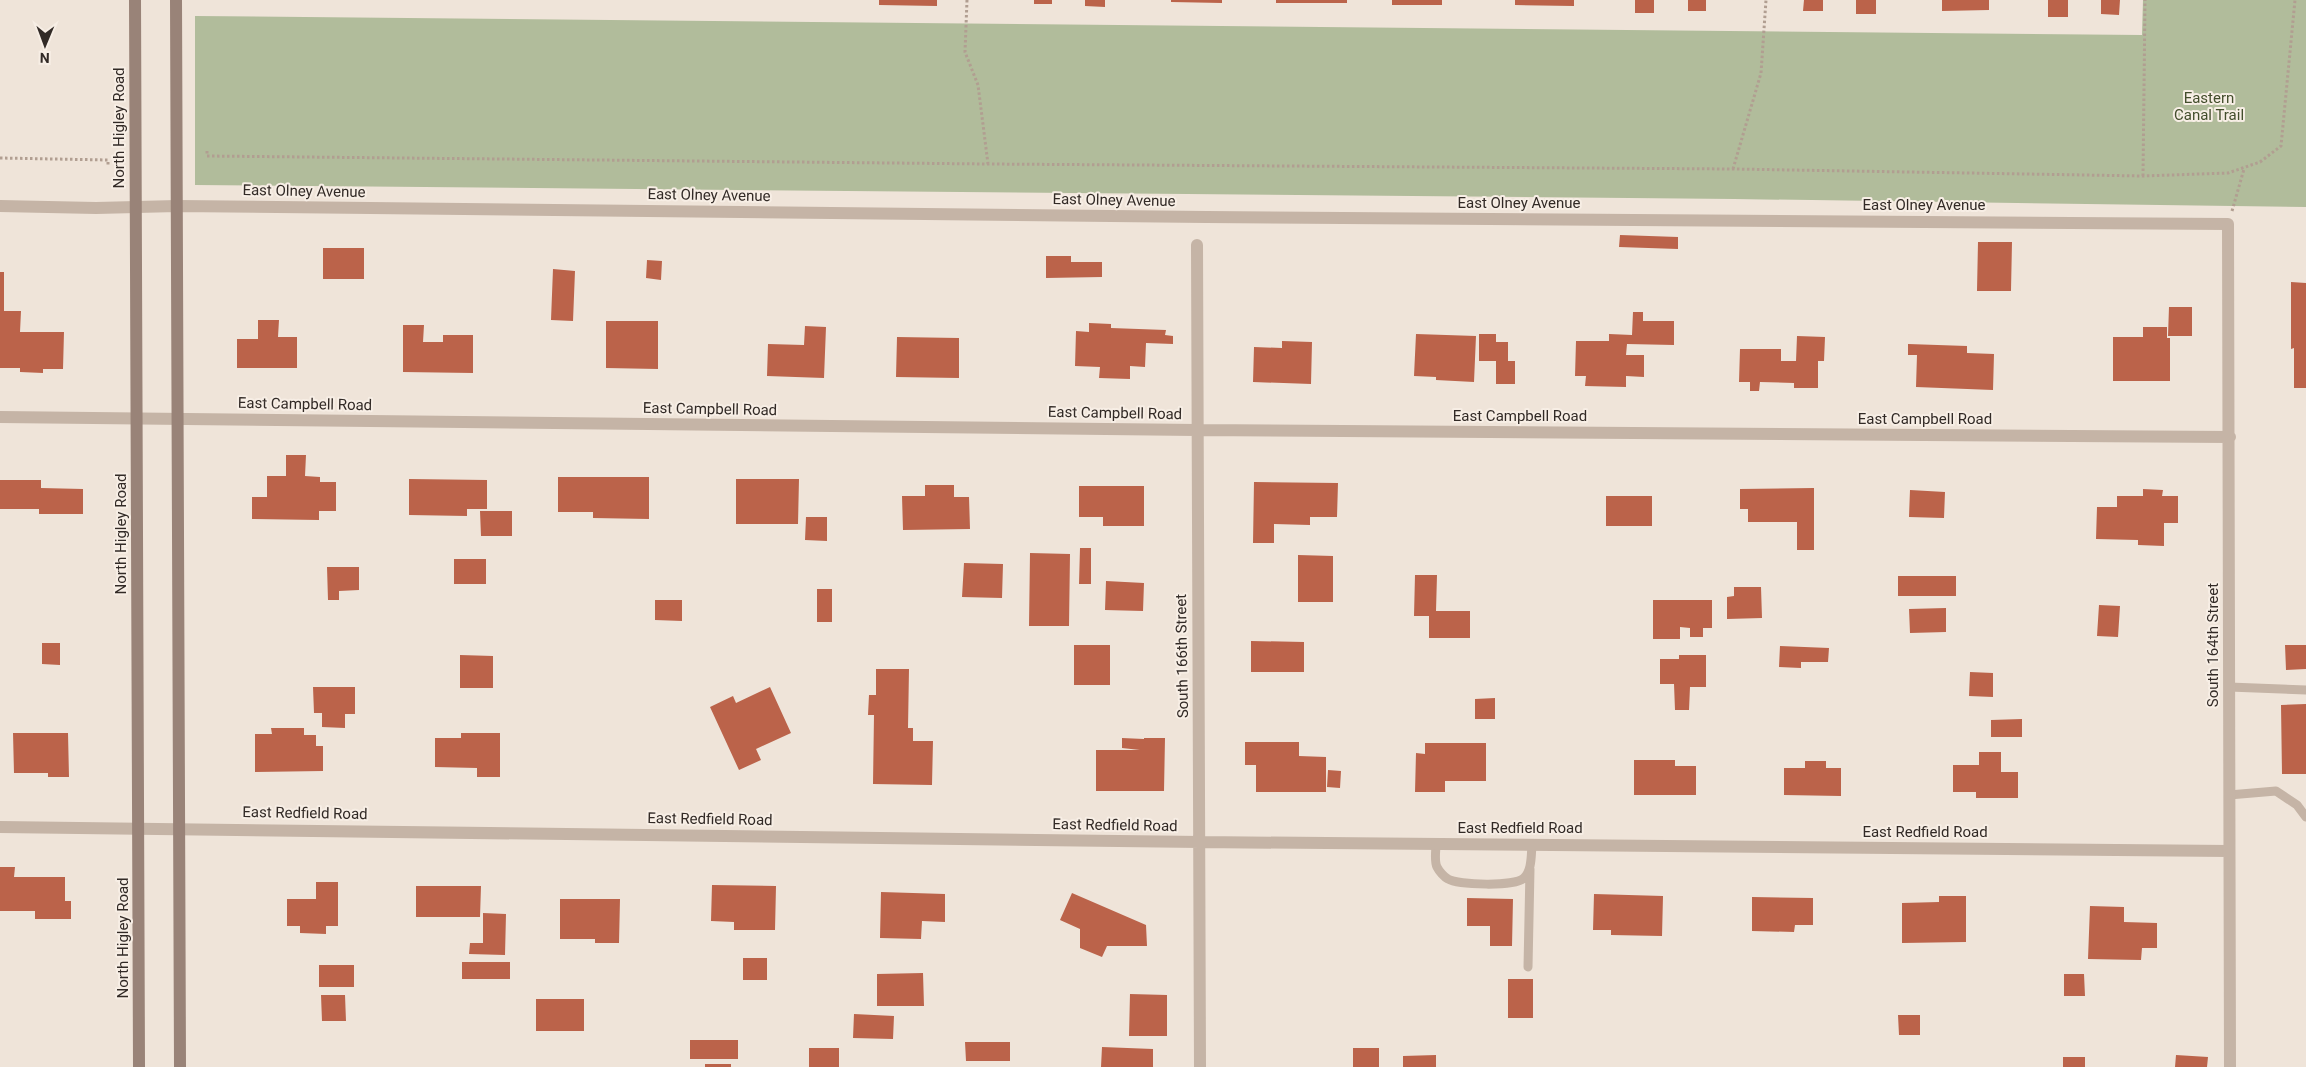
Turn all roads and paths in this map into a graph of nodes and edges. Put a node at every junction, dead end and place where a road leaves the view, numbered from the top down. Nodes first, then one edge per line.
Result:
1 (135, 0) edge
2 (176, 0) edge
3 (967, 0) edge
4 (1766, 0) edge
5 (2146, 0) edge
6 (2295, 0) edge
7 (207, 151) dead end
8 (0, 158) edge
9 (988, 164) junction
10 (108, 167) dead end
11 (1733, 169) junction
12 (2244, 169) junction
13 (2143, 176) junction
14 (0, 206) edge
15 (177, 206) junction
16 (135, 207) junction
17 (2228, 224) junction
18 (1197, 245) dead end
19 (0, 417) edge
20 (137, 419) junction
21 (177, 419) junction
22 (1196, 430) junction
23 (2230, 437) junction
24 (2229, 687) junction
25 (2306, 690) edge
26 (2229, 795) junction
27 (2306, 817) edge
28 (0, 827) edge
29 (179, 828) junction
30 (140, 829) junction
31 (1200, 842) junction
32 (1436, 844) junction
33 (1532, 845) junction
34 (2229, 850) junction
35 (1530, 867) junction
36 (1528, 967) dead end
37 (139, 1067) edge
38 (180, 1067) edge
39 (1200, 1067) edge
40 (2230, 1067) edge

1 - 16 main road, North Higley Road
2 - 15 main road
3 - 9 path
4 - 11 path
5 - 13 path
6 - 12 path
7 - 9 path
8 - 10 path
9 - 11 path
11 - 13 path
12 - 13 path
12 - 17 path
14 - 16 street, East Olney Avenue
15 - 16 street, East Olney Avenue
15 - 17 street, East Olney Avenue
15 - 21 main road
16 - 20 main road, North Higley Road
17 - 23 street, South 164th Street
18 - 22 street, South 166th Street
19 - 20 street, East Campbell Road
20 - 21 street, East Campbell Road
20 - 30 main road, North Higley Road
21 - 22 street, East Campbell Road
21 - 29 main road
22 - 23 street, East Campbell Road
22 - 31 street, South 166th Street
23 - 24 street, South 164th Street
24 - 25 lane
24 - 26 street, South 164th Street
26 - 27 lane
26 - 34 street, South 164th Street
28 - 30 street, East Redfield Road
29 - 30 street, East Redfield Road
29 - 31 street, East Redfield Road
29 - 38 main road
30 - 37 main road, North Higley Road
31 - 32 street, East Redfield Road
31 - 39 street, South 166th Street
32 - 33 street, East Redfield Road
32 - 35 lane
33 - 34 street, East Redfield Road
33 - 35 lane
34 - 40 street, South 164th Street
35 - 36 lane

